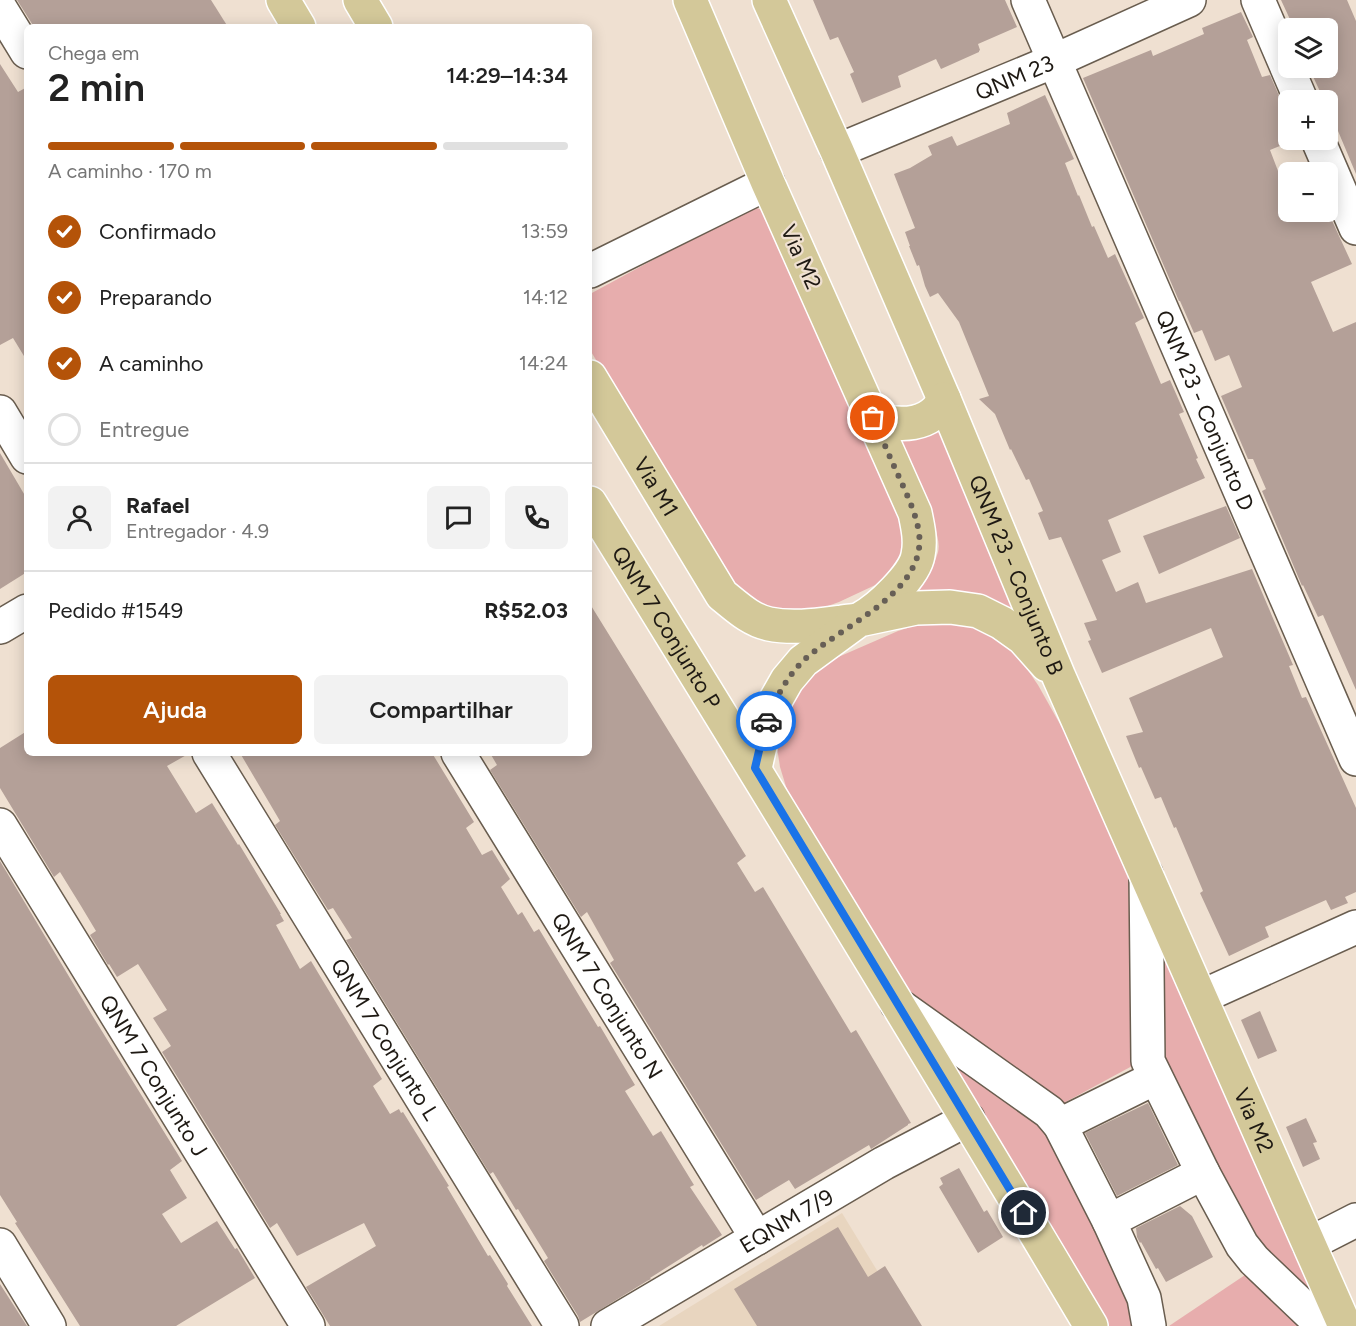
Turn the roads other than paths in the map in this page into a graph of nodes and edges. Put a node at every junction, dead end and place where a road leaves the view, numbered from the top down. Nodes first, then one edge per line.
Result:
1 (283, 0) edge
2 (360, 0) edge
3 (690, 0) edge
4 (769, 0) edge
5 (1028, 0) edge
6 (1189, 0) edge
7 (1258, 0) edge
8 (0, 8) edge
9 (297, 24) edge
10 (374, 24) edge
11 (24, 47) edge
12 (1054, 61) junction
13 (1298, 90) edge
14 (1322, 150) edge
15 (837, 151) junction
16 (768, 183) junction
17 (1356, 228) edge
18 (592, 270) edge
19 (592, 380) edge
20 (944, 399) junction
21 (0, 412) edge
22 (873, 418) junction
23 (24, 452) edge
24 (592, 506) edge
25 (24, 613) edge
26 (859, 620) junction
27 (0, 627) edge
28 (1059, 677) junction
29 (211, 756) edge
30 (460, 756) edge
31 (1356, 759) edge
32 (755, 768) junction
33 (0, 825) edge
34 (1146, 874) junction
35 (1356, 927) edge
36 (1201, 997) junction
37 (897, 1004) junction
38 (1155, 1078) junction
39 (968, 1119) junction
40 (1060, 1125) junction
41 (1203, 1173) junction
42 (1356, 1220) edge
43 (1109, 1221) junction
44 (757, 1239) junction
45 (1309, 1244) junction
46 (0, 1245) edge
47 (49, 1326) edge
48 (308, 1326) edge
49 (562, 1326) edge
50 (608, 1326) edge
51 (1091, 1326) edge
52 (1149, 1326) edge
53 (1323, 1326) edge
54 (1345, 1326) edge

1 - 9 main road
2 - 10 main road
3 - 16 main road, Via M2
4 - 15 main road, QNM 23 - Conjunto B
5 - 12 street, QNM 23 - Conjunto D
6 - 12 street, QNM 23
7 - 13 street
8 - 11 street
12 - 15 street, QNM 23
12 - 31 street, QNM 23 - Conjunto D
14 - 17 street
15 - 20 main road, QNM 23 - Conjunto B
16 - 18 street
16 - 22 main road, Via M2
19 - 26 main road, Via M1
20 - 22 main road
20 - 28 main road, QNM 23 - Conjunto B
21 - 23 street
22 - 26 main road, Via M2
24 - 32 main road, QNM 7 Conjunto P
25 - 27 street
26 - 28 main road, Via M1
26 - 32 main road, Via M2
28 - 34 main road, QNM 23 - Conjunto B
29 - 49 street, QNM 7 Conjunto L
30 - 44 street, QNM 7 Conjunto N
32 - 37 main road, QNM 7 Conjunto P
33 - 48 street, QNM 7 Conjunto J
34 - 36 main road, QNM 23 - Conjunto B
34 - 38 street
35 - 36 street
36 - 45 main road, Via M2
37 - 39 main road, QNM 7 Conjunto P
37 - 40 street
38 - 40 street
38 - 41 street
39 - 44 street, EQNM 7/9
39 - 51 main road
40 - 43 street
41 - 43 street
41 - 53 street
42 - 45 street
43 - 52 street
44 - 50 street, EQNM 7/9
45 - 54 main road, Via M2
46 - 47 street

